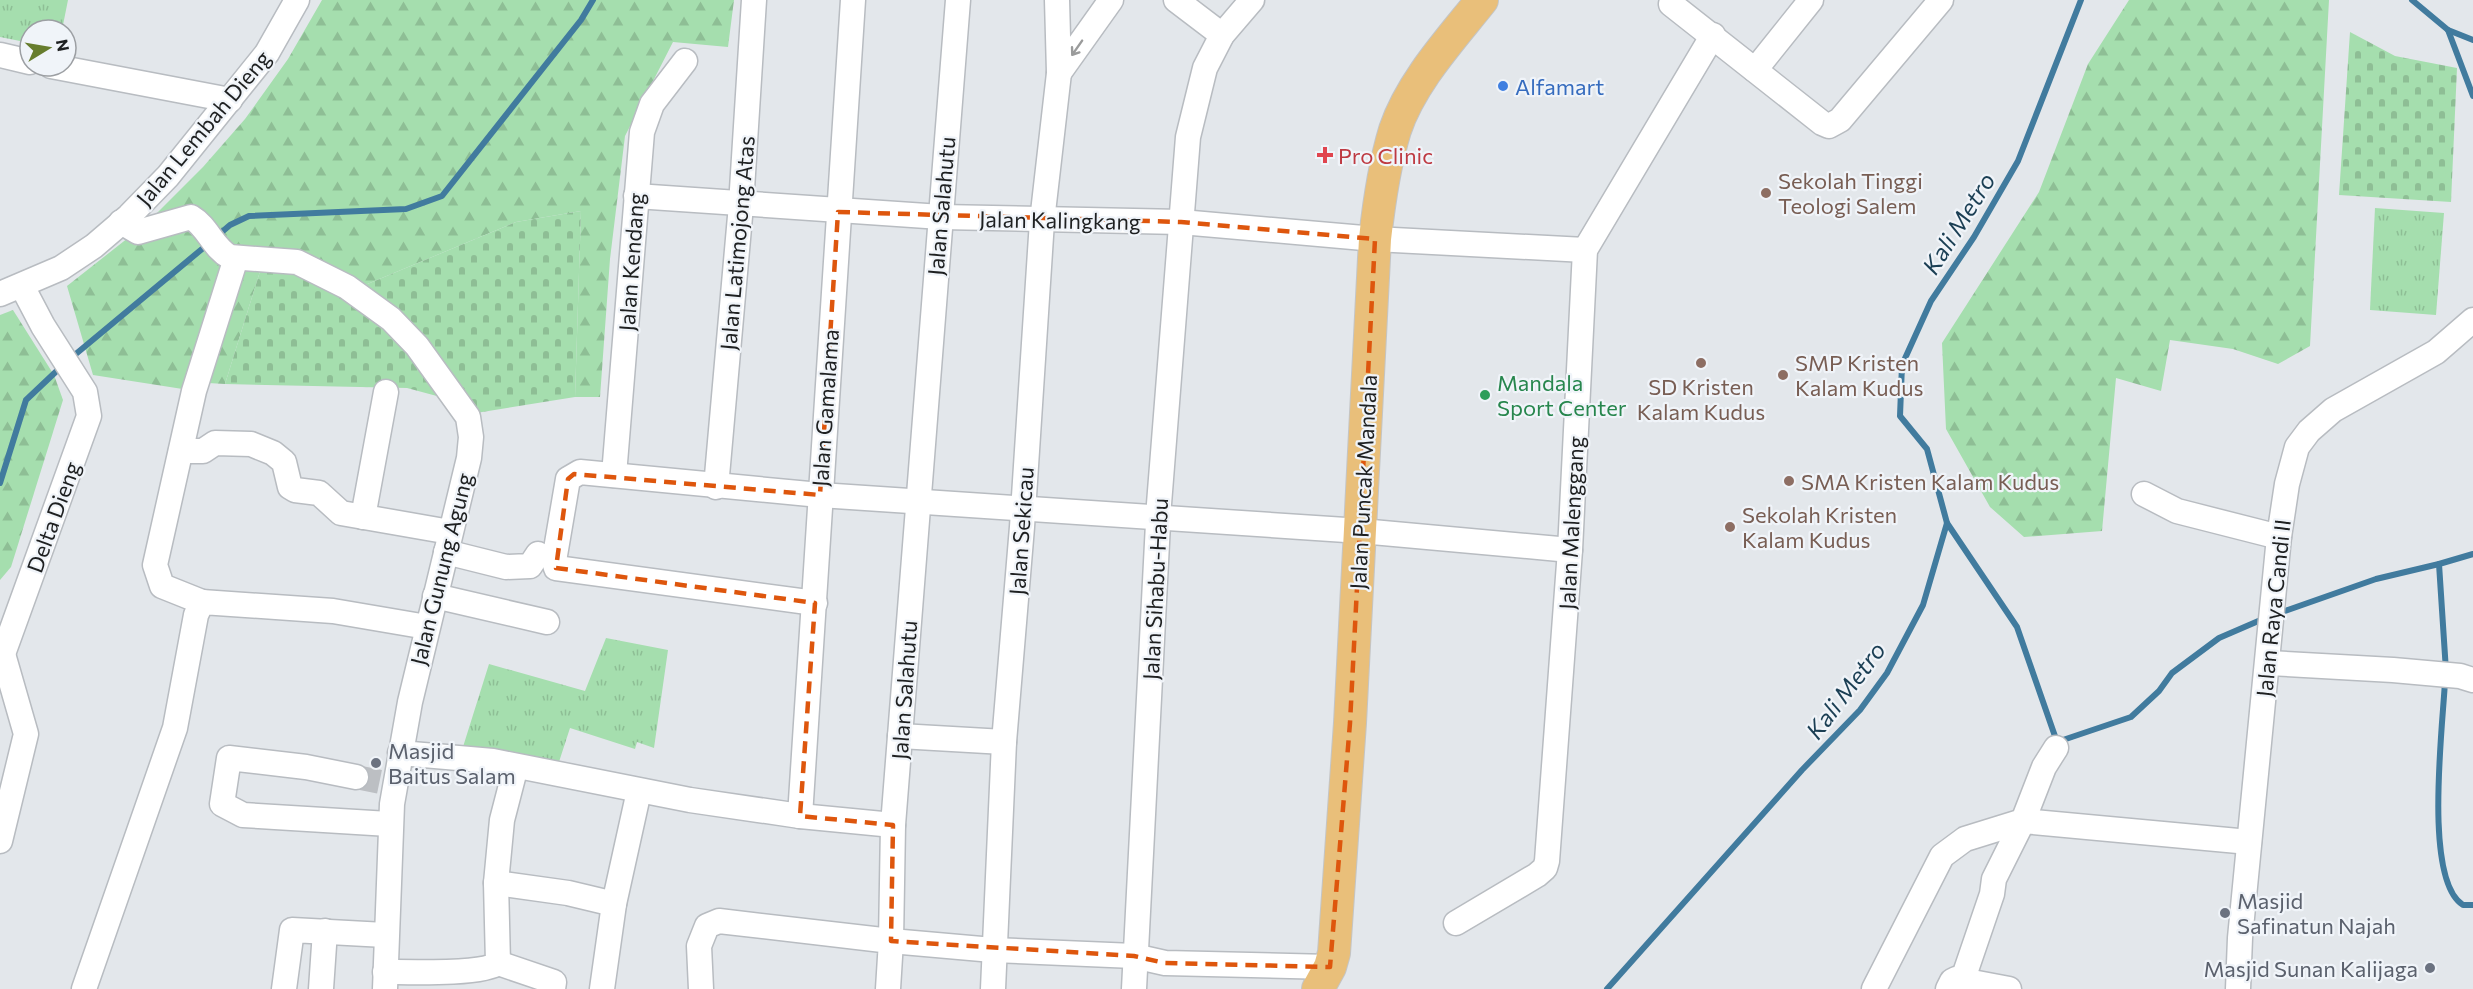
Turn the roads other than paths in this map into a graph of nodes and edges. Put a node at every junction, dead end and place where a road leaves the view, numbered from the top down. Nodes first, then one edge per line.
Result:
1 (297, 0) edge
2 (754, 0) edge
3 (854, 0) edge
4 (957, 0) edge
5 (1057, 0) edge
6 (1111, 0) edge
7 (1176, 0) edge
8 (1252, 0) edge
9 (1482, 0) edge
10 (1811, 0) edge
11 (1941, 0) edge
12 (1670, 1) edge
13 (1222, 35) junction
14 (1713, 35) junction
15 (0, 55) edge
16 (18, 59) edge
17 (685, 61) dead end
18 (1755, 70) junction
19 (78, 71) edge
20 (1059, 73) junction
21 (230, 100) junction
22 (636, 196) junction
23 (741, 205) junction
24 (838, 212) junction
25 (941, 218) junction
26 (1042, 221) junction
27 (121, 222) junction
28 (1181, 222) junction
29 (1375, 239) junction
30 (1585, 250) junction
31 (229, 256) junction
32 (22, 286) junction
33 (0, 294) edge
34 (2473, 320) edge
35 (386, 392) dead end
36 (181, 451) junction
37 (614, 475) junction
38 (716, 487) junction
39 (2144, 494) dead end
40 (820, 495) junction
41 (918, 501) junction
42 (1023, 510) junction
43 (363, 517) junction
44 (1159, 519) junction
45 (1360, 531) junction
46 (2279, 537) junction
47 (448, 542) junction
48 (1570, 550) junction
49 (538, 554) dead end
50 (435, 596) junction
51 (202, 602) junction
52 (815, 603) junction
53 (547, 622) dead end
54 (427, 627) junction
55 (2, 655) edge
56 (2269, 663) junction
57 (2457, 677) edge
58 (900, 736) junction
59 (1004, 742) junction
60 (2056, 748) dead end
61 (400, 753) junction
62 (516, 766) junction
63 (356, 777) tunnel mouth
64 (639, 791) junction
65 (800, 816) junction
66 (2023, 821) junction
67 (389, 824) junction
68 (893, 825) junction
69 (0, 841) edge
70 (2249, 842) junction
71 (496, 883) junction
72 (614, 904) junction
73 (1456, 923) dead end
74 (325, 931) junction
75 (385, 935) junction
76 (891, 941) junction
77 (993, 950) junction
78 (1134, 956) junction
79 (496, 964) junction
80 (1324, 978) edge
81 (385, 981) edge
82 (1956, 984) edge
83 (84, 989) edge
84 (284, 989) edge
85 (321, 989) edge
86 (553, 989) edge
87 (602, 989) edge
88 (701, 989) edge
89 (888, 989) edge
90 (993, 989) edge
91 (1134, 989) edge
92 (1874, 989) edge
93 (2009, 989) edge
94 (2238, 989) edge

1 - 21 street, Jalan Lembah Dieng
2 - 23 street, Jalan Latimojong Atas
3 - 24 street, Jalan Gamalama
4 - 25 street, Jalan Salahutu
5 - 20 street, Jalan Sekicau
6 -> 20 street
7 - 13 street
8 - 13 street, Jalan Sihabu-Habu
9 - 29 main road, Jalan Puncak Mandala
10 - 18 street
11 - 18 street
12 - 14 street
13 - 28 street, Jalan Sihabu-Habu
14 - 18 street
14 - 30 street, Jalan Malenggang
15 - 16 street
17 - 22 street, Jalan Kendang
19 - 21 street
20 - 26 street, Jalan Sekicau
21 - 27 street, Jalan Lembah Dieng
22 - 23 street, Jalan Kalingkang
22 - 37 street, Jalan Kendang
23 - 24 street, Jalan Kalingkang
23 - 38 street, Jalan Latimojong Atas
24 - 25 street, Jalan Kalingkang
24 - 40 street, Jalan Gamalama
25 - 26 street, Jalan Kalingkang
25 - 41 street, Jalan Salahutu
26 - 28 street, Jalan Kalingkang
26 - 42 street, Jalan Sekicau
27 - 31 street
27 - 32 street, Jalan Lembah Dieng
28 - 29 street, Jalan Kalingkang
28 - 44 street, Jalan Sihabu-Habu
29 - 30 street, Jalan Kalingkang
29 - 45 main road, Jalan Puncak Mandala
30 - 48 street, Jalan Malenggang
31 - 36 street
31 - 47 street, Jalan Gunung Agung
32 - 33 street, Jalan Lembah Dieng
32 - 55 street, Delta Dieng
34 - 46 street, Jalan Raya Candi II
35 - 43 street
36 - 43 street
36 - 51 street
37 - 38 street
37 - 52 street
38 - 40 street
39 - 46 street
40 - 41 street
40 - 52 street, Jalan Gamalama
41 - 42 street
41 - 58 street, Jalan Salahutu
42 - 44 street
42 - 59 street, Jalan Sekicau
43 - 47 street
44 - 45 street
44 - 78 street, Jalan Sihabu-Habu
45 - 48 street
45 - 80 main road, Jalan Puncak Mandala
46 - 56 street, Jalan Raya Candi II
47 - 49 street
47 - 50 street, Jalan Gunung Agung
48 - 73 street, Jalan Malenggang
50 - 53 street
50 - 54 street, Jalan Gunung Agung
51 - 54 street
51 - 83 street
52 - 65 street, Jalan Gamalama
54 - 61 street, Jalan Gunung Agung
55 - 69 street, Delta Dieng
56 - 57 street
56 - 70 street, Jalan Raya Candi II
58 - 59 street
58 - 68 street, Jalan Salahutu
59 - 77 street, Jalan Sekicau
60 - 66 street
61 - 62 street
61 - 67 street, Jalan Gunung Agung
62 - 64 street
62 - 71 street
63 - 67 street
64 - 65 street
64 - 72 street
65 - 68 street
66 - 70 street
66 - 82 street
66 - 92 street
67 - 75 street, Jalan Gunung Agung
68 - 76 street, Jalan Salahutu
70 - 94 street, Jalan Raya Candi II
71 - 72 street
71 - 79 street
72 - 87 street
74 - 75 street
74 - 84 street
74 - 85 street
75 - 81 street, Jalan Gunung Agung
76 - 77 street
76 - 88 street
76 - 89 street, Jalan Salahutu
77 - 78 street
77 - 90 street, Jalan Sekicau
78 - 80 street
78 - 91 street, Jalan Sihabu-Habu
79 - 81 street
79 - 86 street
82 - 93 street

